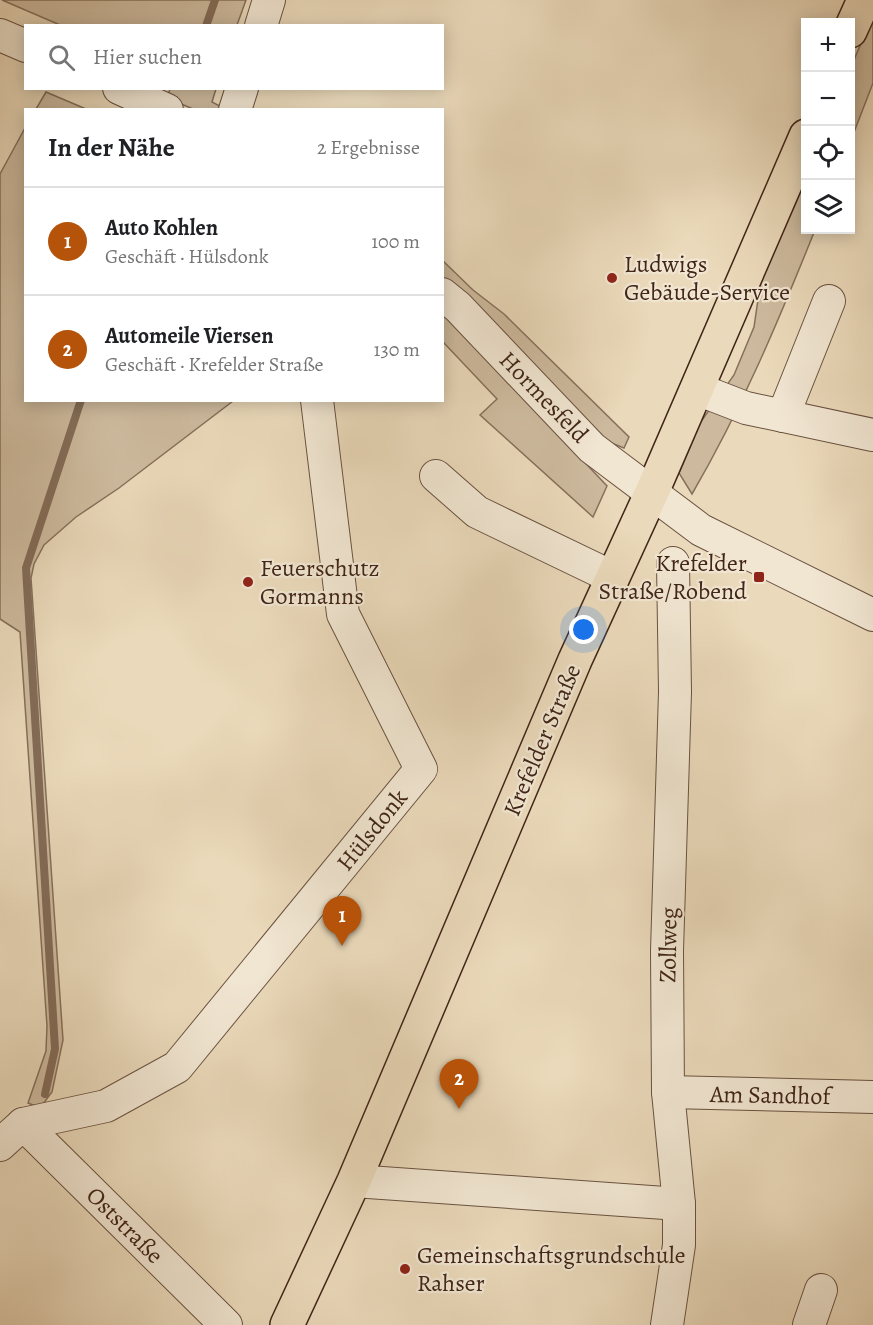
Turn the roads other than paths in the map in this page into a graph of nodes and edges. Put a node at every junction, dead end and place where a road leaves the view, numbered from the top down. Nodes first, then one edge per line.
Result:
1 (269, 0) edge
2 (864, 0) edge
3 (855, 20) edge
4 (262, 24) edge
5 (0, 35) edge
6 (24, 45) edge
7 (123, 90) edge
8 (241, 90) edge
9 (160, 107) edge
10 (236, 108) edge
11 (801, 148) edge
12 (444, 296) edge
13 (829, 302) dead end
14 (697, 389) junction
15 (317, 402) edge
16 (783, 416) junction
17 (873, 435) edge
18 (436, 476) dead end
19 (652, 492) junction
20 (673, 563) dead end
21 (612, 577) junction
22 (873, 615) edge
23 (668, 1092) junction
24 (873, 1097) edge
25 (23, 1124) junction
26 (0, 1145) edge
27 (354, 1181) junction
28 (679, 1204) junction
29 (821, 1290) dead end
30 (226, 1325) edge
31 (287, 1325) edge
32 (666, 1325) edge
33 (809, 1325) edge

1 - 4 street
2 - 3 main road
5 - 6 street
7 - 9 street
8 - 10 street
11 - 14 main road, Krefelder Straße
12 - 19 street, Hormesfeld
13 - 16 street
14 - 16 street
14 - 19 main road, Krefelder Straße
15 - 25 street, Hülsdonk
16 - 17 street
18 - 21 street
19 - 21 main road, Krefelder Straße
19 - 22 street, Hormesfeld
20 - 23 street, Zollweg
21 - 27 main road, Krefelder Straße
23 - 24 street, Am Sandhof
23 - 28 street, Zollweg
25 - 26 street
25 - 30 street, Oststraße
27 - 28 street
27 - 31 main road, Krefelder Straße
28 - 32 street, Zollweg
29 - 33 street

